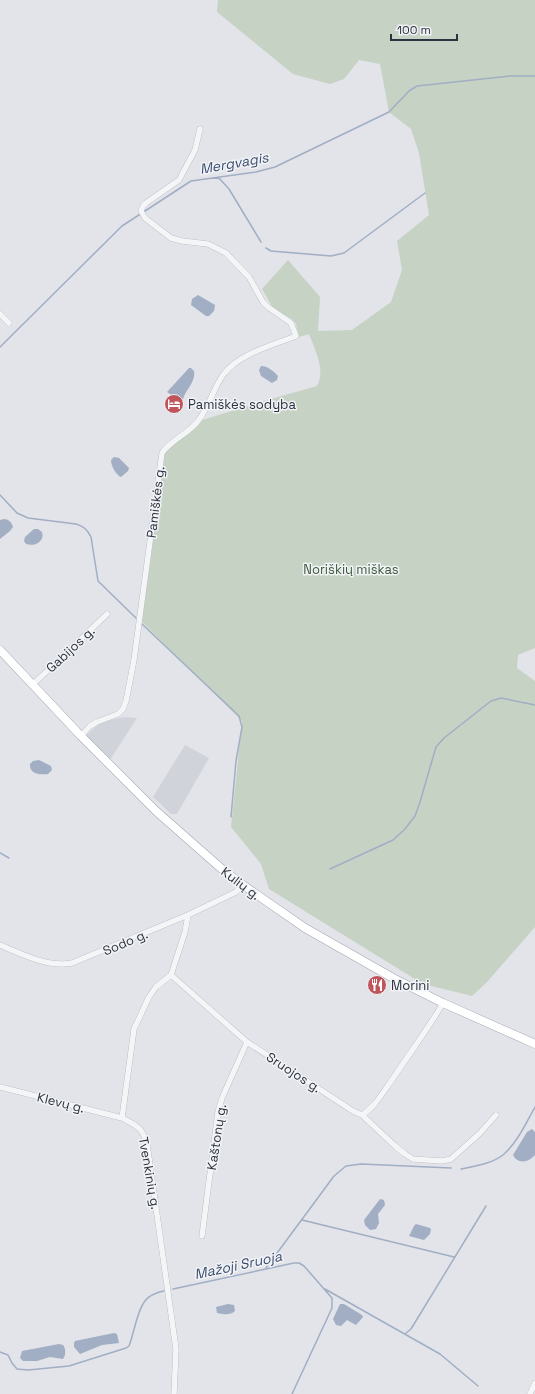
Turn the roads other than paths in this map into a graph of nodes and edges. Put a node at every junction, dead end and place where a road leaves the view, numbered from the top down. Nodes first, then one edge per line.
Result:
1 (200, 130) dead end
2 (0, 314) edge
3 (9, 323) dead end
4 (107, 614) dead end
5 (0, 650) edge
6 (32, 684) junction
7 (81, 736) junction
8 (243, 885) junction
9 (188, 915) junction
10 (0, 945) edge
11 (171, 974) junction
12 (443, 1003) junction
13 (247, 1042) junction
14 (535, 1044) edge
15 (0, 1087) edge
16 (362, 1115) junction
17 (496, 1115) dead end
18 (122, 1118) junction
19 (202, 1236) dead end
20 (535, 1383) edge
21 (174, 1394) edge
22 (530, 1394) edge

1 - 7 street, Pamiškės g.
2 - 3 street
4 - 6 street, Gabijos g.
5 - 6 main road, Kulių g.
6 - 7 main road, Kulių g.
7 - 8 main road, Kulių g.
8 - 9 street, Sodo g.
8 - 12 main road, Kulių g.
9 - 10 street, Sodo g.
9 - 11 street
11 - 13 street, Sruojos g.
11 - 18 street
12 - 14 main road, Kulių g.
12 - 16 street
13 - 16 street, Sruojos g.
13 - 19 street, Kaštonų g.
15 - 18 street, Klevų g.
16 - 17 street, Sruojos g.
18 - 21 street, Tvenkinių g.
20 - 22 street

